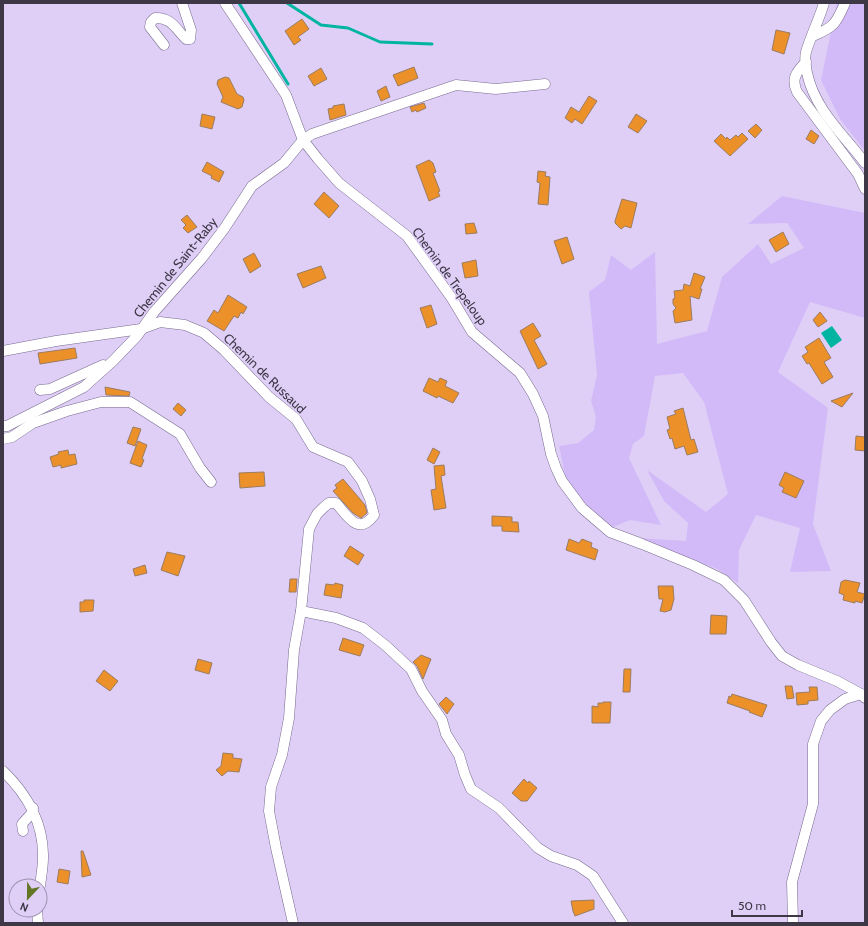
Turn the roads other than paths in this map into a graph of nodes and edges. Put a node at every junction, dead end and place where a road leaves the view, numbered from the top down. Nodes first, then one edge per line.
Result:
1 (182, 3) edge
2 (225, 3) edge
3 (824, 3) edge
4 (845, 3) edge
5 (813, 36) junction
6 (164, 45) dead end
7 (806, 62) junction
8 (545, 84) dead end
9 (303, 140) junction
10 (865, 163) edge
11 (865, 189) edge
12 (141, 329) junction
13 (3, 351) edge
14 (112, 361) junction
15 (40, 390) dead end
16 (3, 426) edge
17 (3, 439) edge
18 (211, 482) dead end
19 (301, 611) junction
20 (863, 696) edge
21 (3, 771) edge
22 (33, 808) junction
23 (23, 830) dead end
24 (41, 878) edge
25 (293, 923) edge
26 (623, 923) edge
27 (793, 923) edge

1 - 6 street
2 - 9 street, Chemin de Trepeloup
3 - 5 street
4 - 5 street
5 - 7 street
7 - 10 street
7 - 11 street
8 - 9 street, Chemin de Saint-Raby
9 - 12 street, Chemin de Saint-Raby
9 - 20 street, Chemin de Trepeloup
12 - 13 street, Chemin de Russaud
12 - 14 street, Chemin de Saint-Raby
12 - 19 street, Chemin de Russaud
14 - 15 street
14 - 16 street, Chemin de Saint-Raby
17 - 18 street
19 - 25 street
19 - 26 street
20 - 27 street
21 - 22 street
22 - 23 street
22 - 24 street

